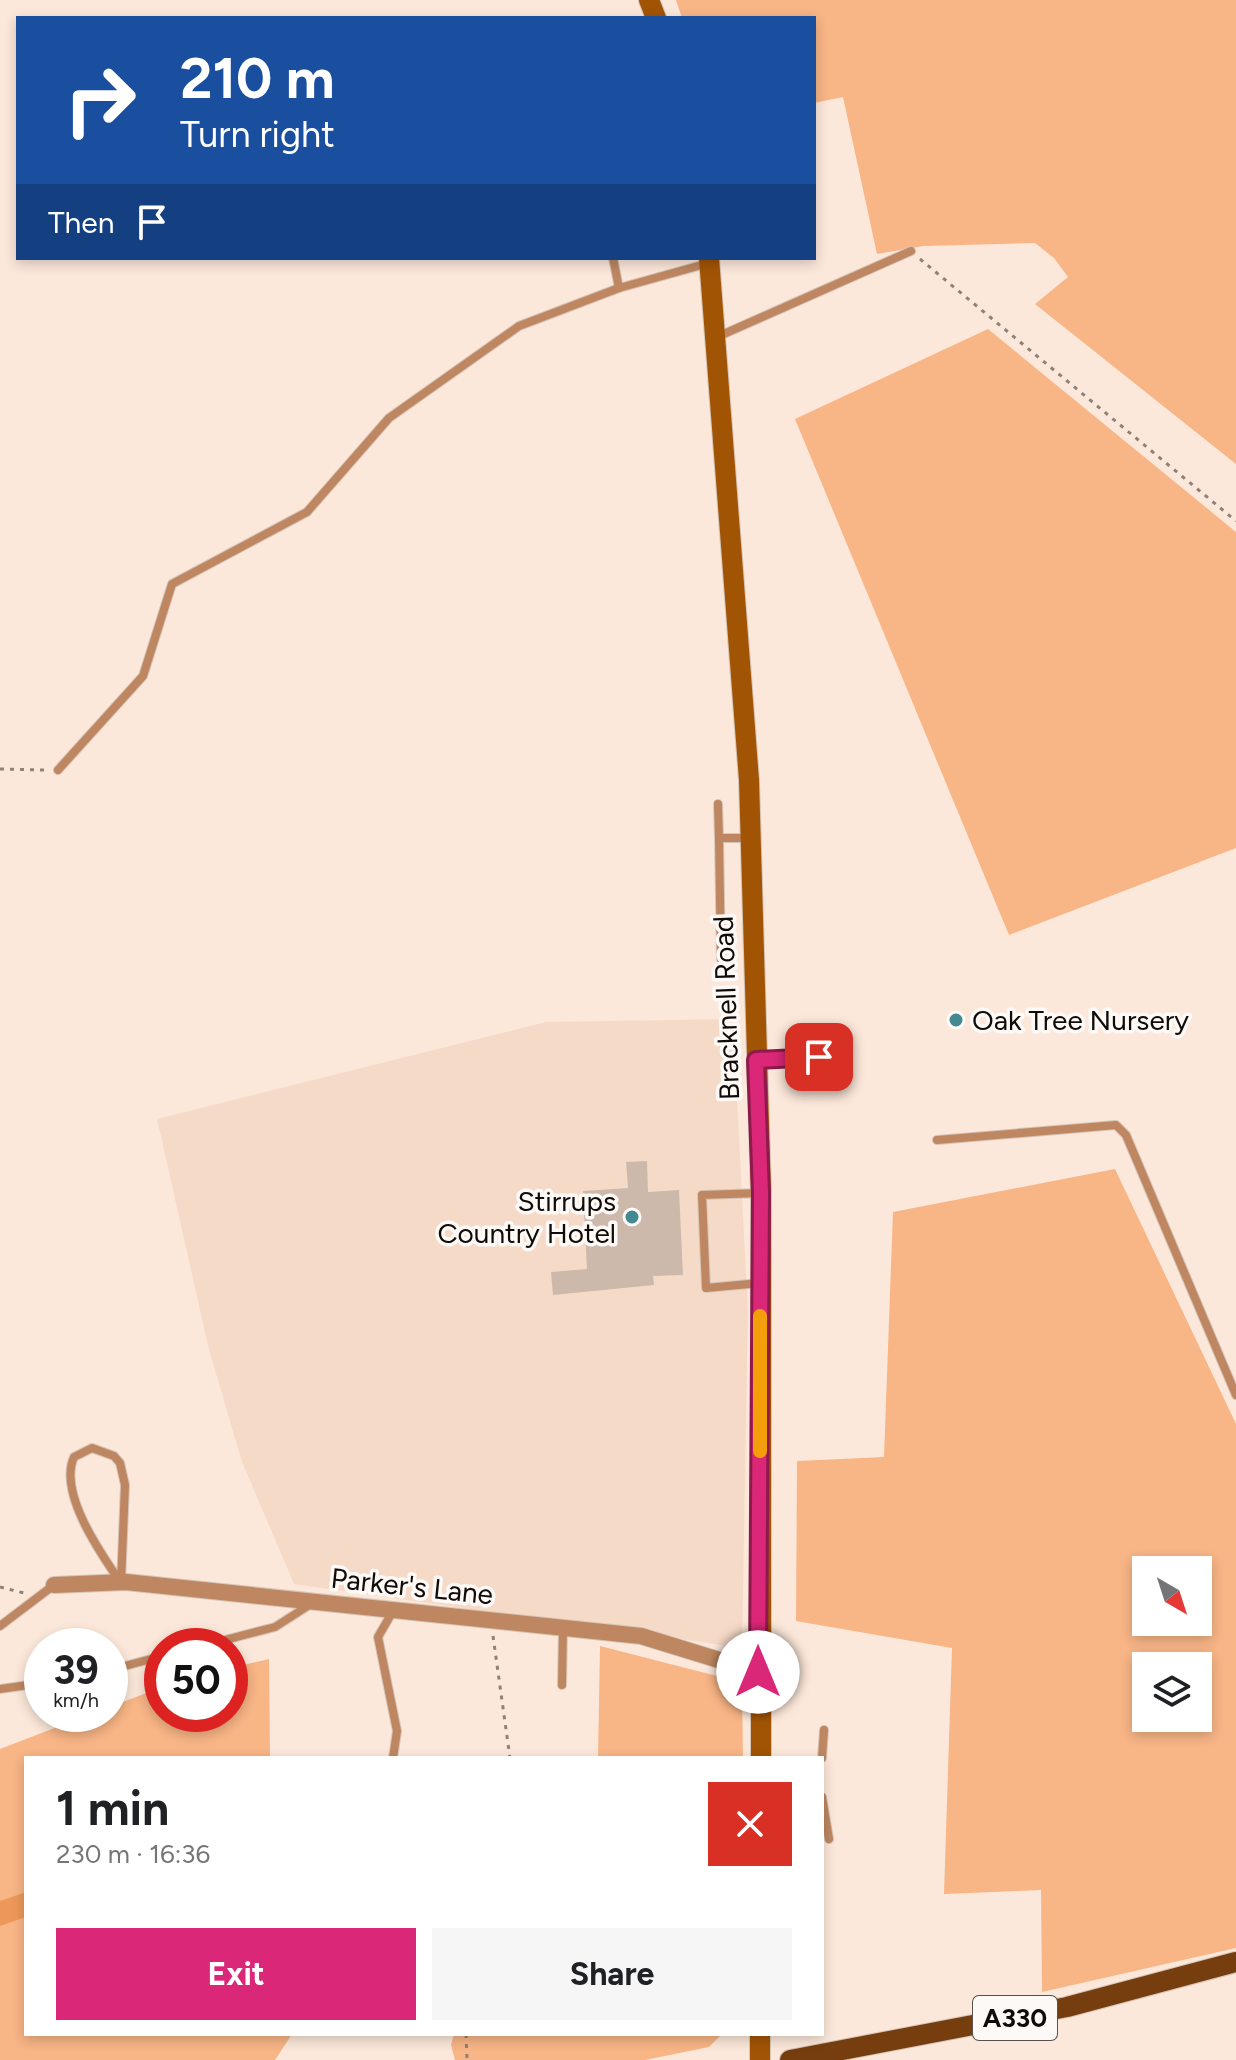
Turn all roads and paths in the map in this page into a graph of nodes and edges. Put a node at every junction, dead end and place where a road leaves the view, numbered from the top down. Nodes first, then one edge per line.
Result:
1 (911, 251) joint
2 (613, 260) edge
3 (710, 260) edge
4 (619, 288) junction
5 (716, 337) junction
6 (1236, 521) edge
7 (0, 769) edge
8 (58, 770) joint
9 (718, 804) dead end
10 (719, 838) junction
11 (749, 839) junction
12 (721, 959) dead end
13 (819, 1057) dead end
14 (756, 1060) junction
15 (937, 1140) dead end
16 (761, 1193) junction
17 (761, 1283) junction
18 (1236, 1395) edge
19 (121, 1583) junction
20 (54, 1585) joint
21 (0, 1587) edge
22 (39, 1597) junction
23 (314, 1602) junction
24 (394, 1610) junction
25 (490, 1620) junction
26 (0, 1626) edge
27 (563, 1627) junction
28 (248, 1634) edge
29 (758, 1672) junction
30 (562, 1685) dead end
31 (24, 1686) edge
32 (0, 1689) edge
33 (824, 1730) dead end
34 (393, 1756) edge
35 (510, 1756) edge
36 (761, 1756) edge
37 (822, 1756) edge
38 (824, 1809) edge
39 (829, 1839) dead end
40 (1236, 1962) edge
41 (466, 2036) edge
42 (760, 2036) edge
43 (467, 2060) edge
44 (760, 2060) edge
45 (790, 2060) edge

1 - 5 lane
1 - 6 path
2 - 4 lane
3 - 4 lane
3 - 5 main road, Bracknell Road
4 - 8 lane
5 - 11 main road, Bracknell Road
7 - 8 path
9 - 10 lane
10 - 11 lane
10 - 12 lane
11 - 14 main road, Bracknell Road
13 - 14 lane
14 - 16 main road, Bracknell Road
15 - 18 lane
16 - 17 main road, Bracknell Road
16 - 17 lane
17 - 29 main road, Bracknell Road
19 - 19 lane
19 - 20 street, Parker's Lane
19 - 23 street, Parker's Lane
20 - 22 lane
21 - 22 path
22 - 26 lane
23 - 24 street, Parker's Lane
23 - 28 lane
24 - 25 street, Parker's Lane
24 - 34 lane
25 - 27 street, Parker's Lane
25 - 35 path
27 - 29 street, Parker's Lane
27 - 30 lane
29 - 36 main road, Bracknell Road
31 - 32 lane
33 - 37 lane
38 - 39 lane
40 - 45 main road, A330
41 - 43 path
42 - 44 main road

